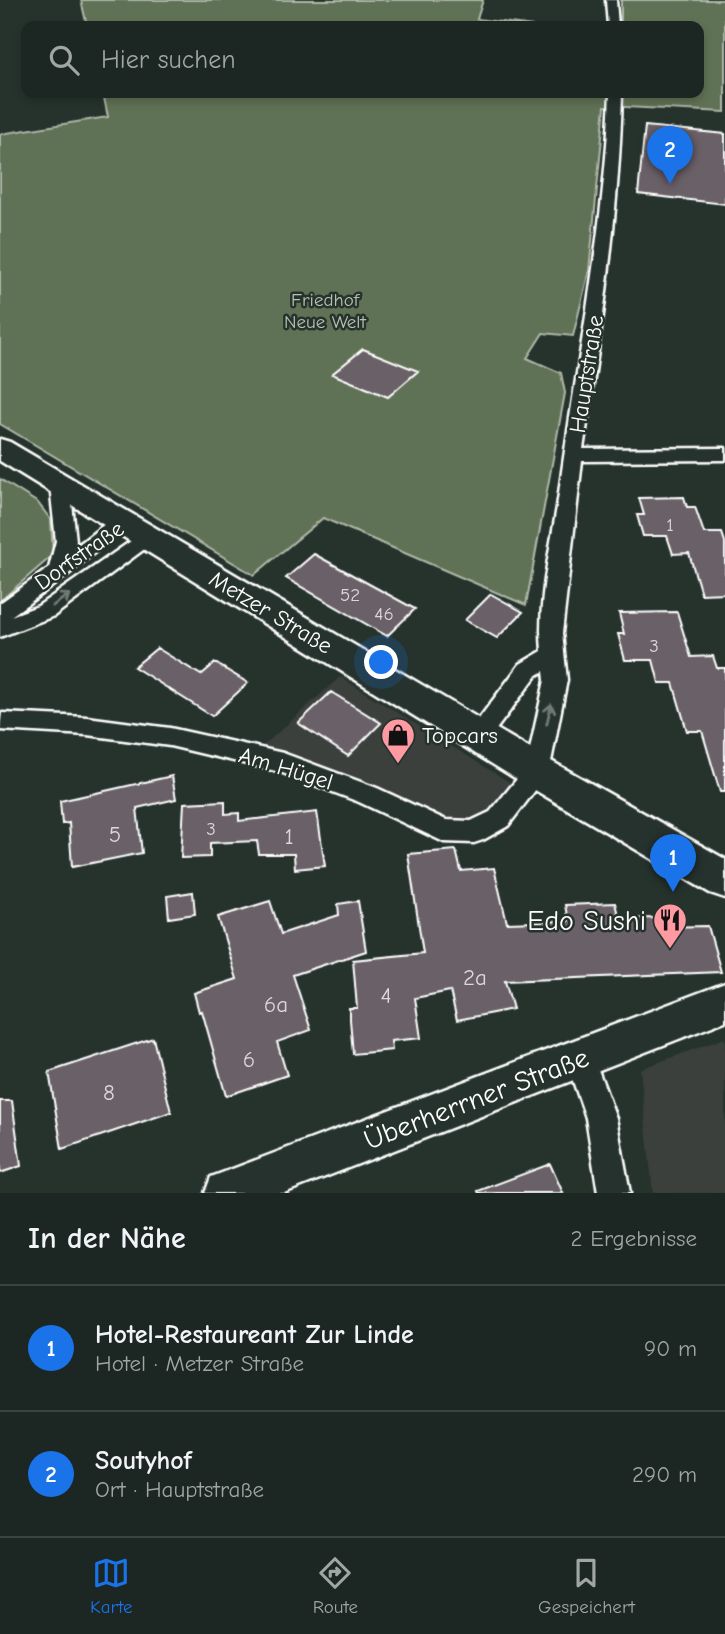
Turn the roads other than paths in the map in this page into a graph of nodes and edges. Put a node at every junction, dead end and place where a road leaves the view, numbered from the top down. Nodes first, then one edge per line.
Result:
1 (611, 0) edge
2 (613, 21) edge
3 (616, 98) edge
4 (0, 448) edge
5 (725, 454) edge
6 (573, 455) junction
7 (60, 485) junction
8 (135, 531) junction
9 (58, 572) junction
10 (0, 612) edge
11 (0, 629) edge
12 (552, 655) junction
13 (2, 722) dead end
14 (478, 736) junction
15 (537, 772) junction
16 (725, 880) edge
17 (725, 1002) edge
18 (580, 1058) junction
19 (227, 1193) edge
20 (614, 1193) edge

1 - 2 street
3 - 6 street, Hauptstraße
4 - 7 main road, Metzer Straße
5 - 6 street
6 - 12 street, Hauptstraße
7 - 8 main road, Metzer Straße
7 - 9 street, Dorfstraße
8 - 9 street, Dorfstraße
11 -> 8 street, Dorfstraße
8 - 14 main road, Metzer Straße
9 - 10 street, Dorfstraße
12 - 14 street
15 -> 12 street, Hauptstraße
13 - 15 street, Am Hügel
14 - 15 main road, Metzer Straße
15 - 16 main road, Metzer Straße
17 - 18 main road, Überherrner Straße
18 - 19 main road, Überherrner Straße
18 - 20 street

